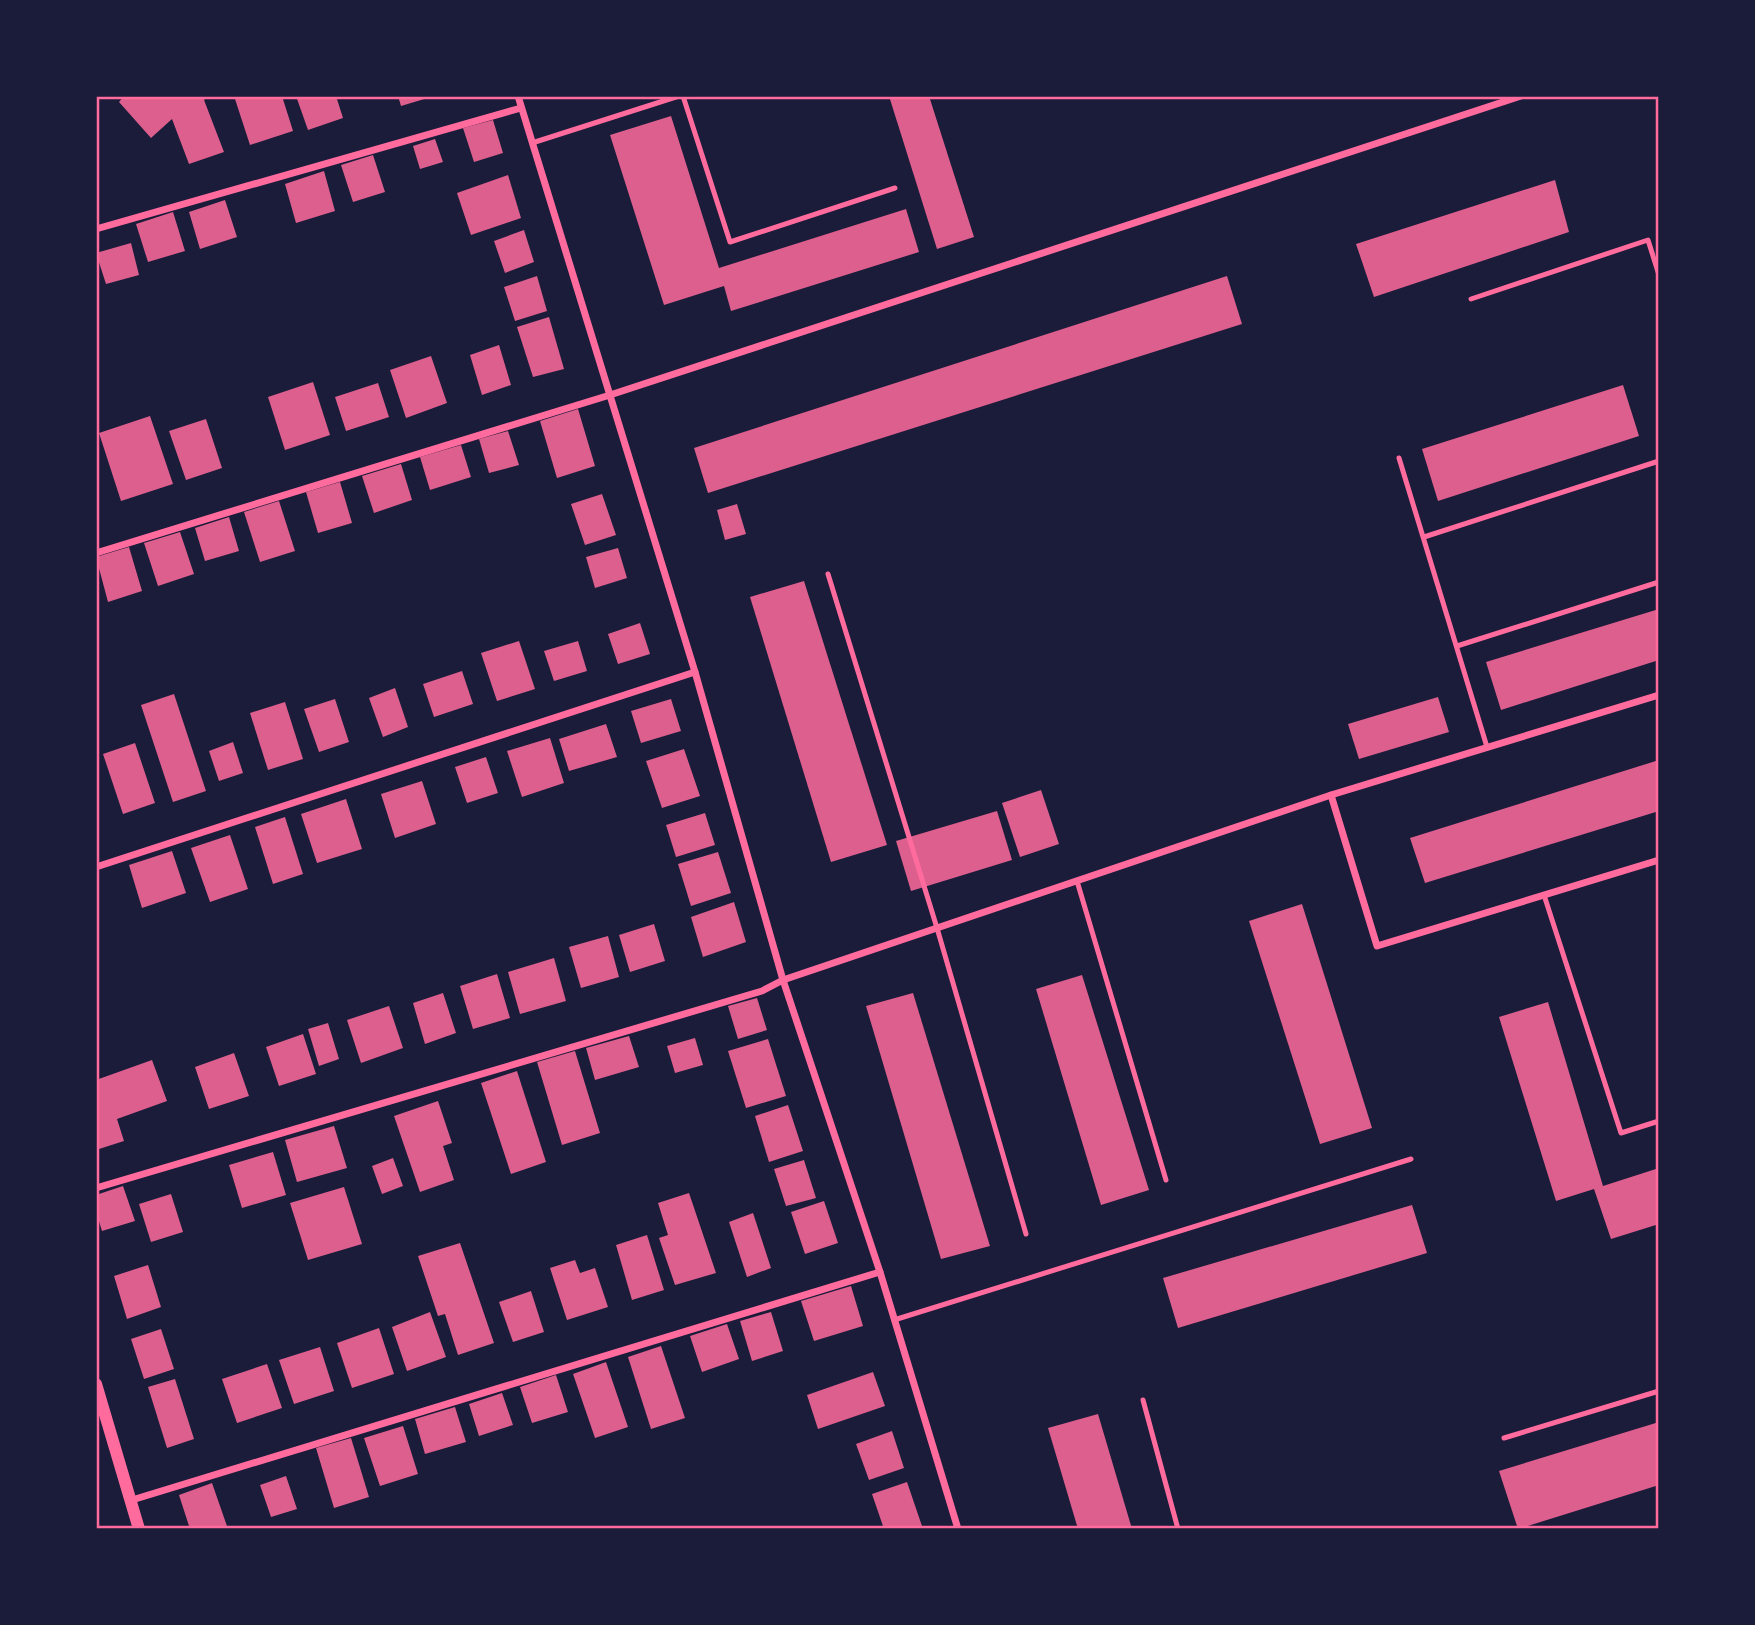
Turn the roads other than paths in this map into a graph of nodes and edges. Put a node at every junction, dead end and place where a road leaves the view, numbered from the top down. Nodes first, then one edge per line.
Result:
1 (518, 96) edge
2 (681, 96) edge
3 (1521, 96) edge
4 (521, 108) junction
5 (532, 143) junction
6 (895, 188) dead end
7 (96, 229) edge
8 (1659, 275) edge
9 (1471, 299) dead end
10 (610, 396) junction
11 (1399, 458) dead end
12 (1659, 461) edge
13 (1424, 537) junction
14 (96, 554) edge
15 (828, 574) dead end
16 (1659, 582) edge
17 (1457, 646) junction
18 (695, 672) junction
19 (1659, 695) edge
20 (1488, 747) junction
21 (1331, 794) junction
22 (1659, 860) edge
23 (96, 867) edge
24 (1077, 881) junction
25 (1544, 895) junction
26 (937, 928) junction
27 (783, 980) junction
28 (1659, 1121) edge
29 (1411, 1159) dead end
30 (1166, 1180) dead end
31 (96, 1188) edge
32 (1026, 1234) dead end
33 (880, 1272) junction
34 (894, 1320) junction
35 (96, 1384) edge
36 (1659, 1391) edge
37 (1143, 1400) dead end
38 (1504, 1438) dead end
39 (132, 1500) junction
40 (139, 1529) edge
41 (958, 1529) edge
42 (1178, 1529) edge

1 - 4 street
2 - 5 lane
2 - 6 lane
3 - 10 street
4 - 5 street
4 - 7 street
5 - 10 street
8 - 9 lane
10 - 14 street
10 - 18 street
11 - 13 lane
12 - 13 lane
13 - 17 lane
15 - 26 lane
16 - 17 lane
17 - 20 lane
18 - 23 street
18 - 27 street
19 - 20 street
20 - 21 street
21 - 24 street
21 - 25 street
22 - 25 street
24 - 26 street
24 - 30 lane
25 - 28 lane
26 - 27 street
26 - 32 lane
27 - 31 street
27 - 33 street
29 - 34 lane
33 - 34 street
33 - 39 street
34 - 41 street
35 - 39 street
36 - 38 lane
37 - 42 lane
39 - 40 street

